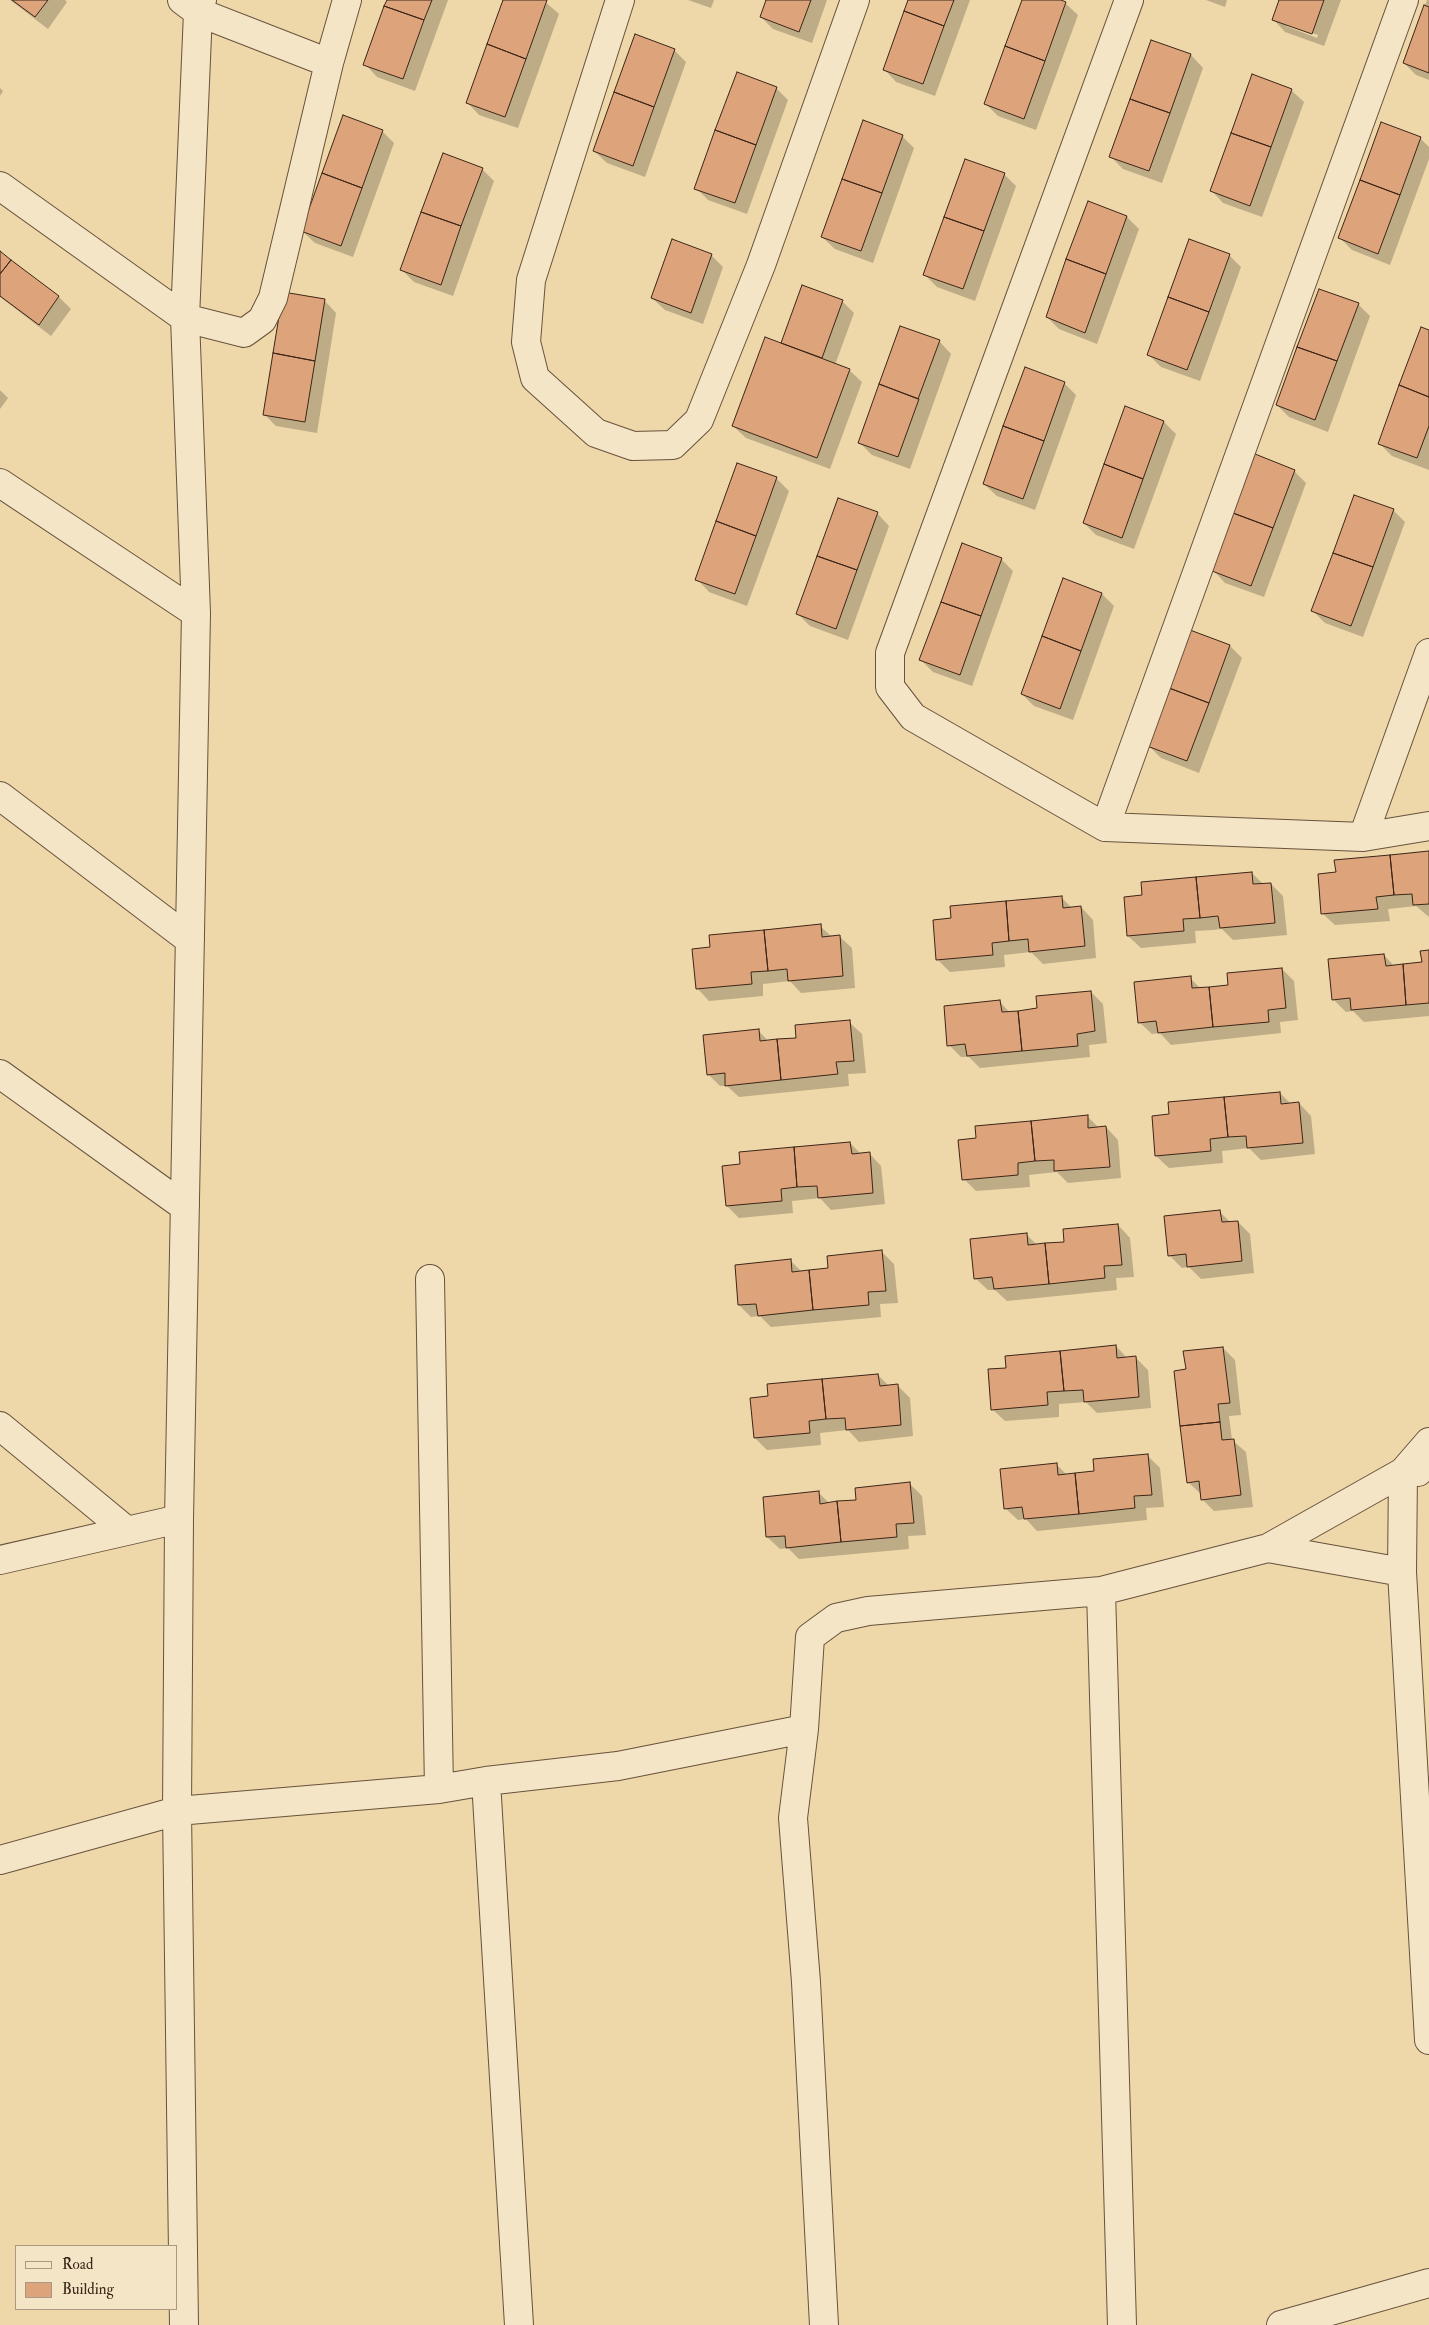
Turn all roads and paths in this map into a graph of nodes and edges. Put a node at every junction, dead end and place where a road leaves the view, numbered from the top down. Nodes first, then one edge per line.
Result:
1 (347, 0) edge
2 (620, 0) edge
3 (856, 0) edge
4 (1129, 0) edge
5 (1404, 0) edge
6 (194, 4) edge
7 (329, 63) junction
8 (0, 186) edge
9 (185, 318) junction
10 (0, 483) edge
11 (196, 613) junction
12 (1429, 653) edge
13 (0, 796) edge
14 (1429, 826) edge
15 (1105, 827) junction
16 (1363, 837) junction
17 (190, 940) junction
18 (0, 1074) edge
19 (185, 1207) junction
20 (430, 1279) dead end
21 (0, 1426) edge
22 (1429, 1442) edge
23 (1416, 1472) edge
24 (179, 1519) junction
25 (126, 1530) junction
26 (1268, 1548) junction
27 (0, 1560) edge
28 (1402, 1572) junction
29 (1100, 1591) junction
30 (804, 1729) junction
31 (486, 1781) junction
32 (439, 1789) junction
33 (177, 1811) junction
34 (0, 1860) edge
35 (1429, 2040) edge
36 (1429, 2283) edge
37 (184, 2325) edge
38 (519, 2325) edge
39 (824, 2325) edge
40 (1122, 2325) edge
41 (1281, 2325) edge

1 - 7 street
2 - 3 street
4 - 15 street
5 - 15 street
6 - 7 street
6 - 9 street
7 - 9 street
8 - 9 street
9 - 11 street
10 - 11 street
11 - 17 street
12 - 16 street
13 - 17 street
14 - 16 street
15 - 16 street
17 - 19 street
18 - 19 street
19 - 24 street
20 - 32 street
21 - 25 street
22 - 23 street
23 - 26 street
23 - 28 street
24 - 25 street
24 - 33 street
25 - 27 street
26 - 28 street
26 - 29 street
28 - 35 street
29 - 30 street
29 - 40 street
30 - 31 street
30 - 39 street
31 - 32 street
31 - 38 street
32 - 33 street
33 - 34 street
33 - 37 street
36 - 41 street

